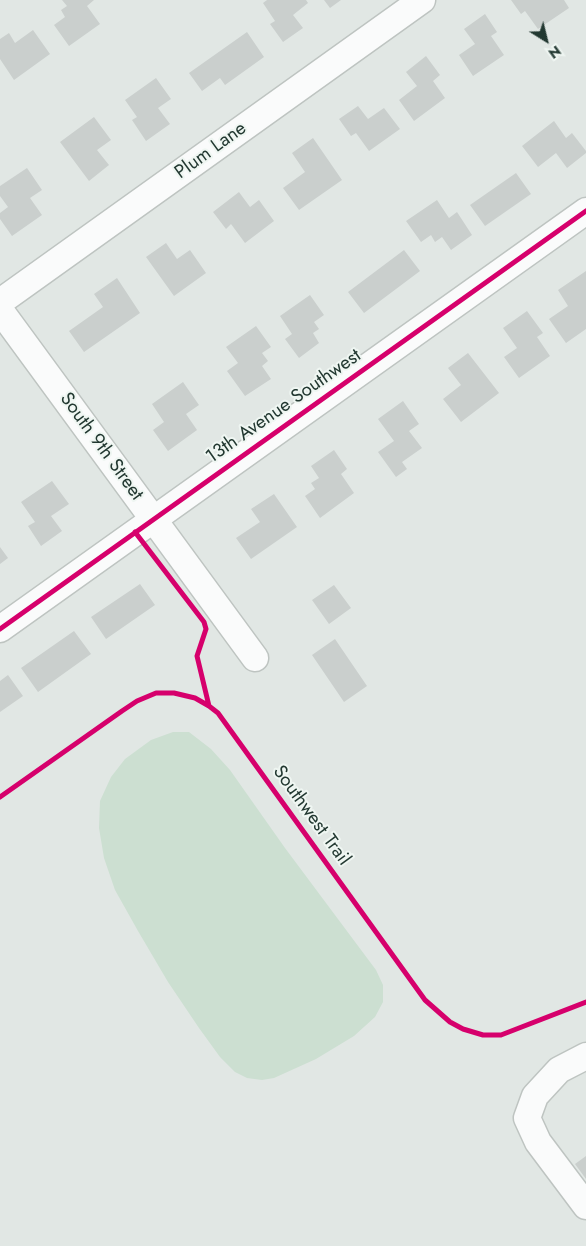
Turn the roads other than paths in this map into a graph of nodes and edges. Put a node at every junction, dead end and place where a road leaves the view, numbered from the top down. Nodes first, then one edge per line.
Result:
1 (422, 0) edge
2 (586, 211) edge
3 (0, 302) edge
4 (0, 310) edge
5 (154, 519) junction
6 (0, 629) edge
7 (255, 658) dead end
8 (586, 1056) edge
9 (586, 1206) edge

1 - 3 street, Plum Lane
2 - 5 street, 13th Avenue Southwest
4 - 5 street, South 9th Street
5 - 6 street, 13th Avenue Southwest
5 - 7 street, South 9th Street
8 - 9 street

